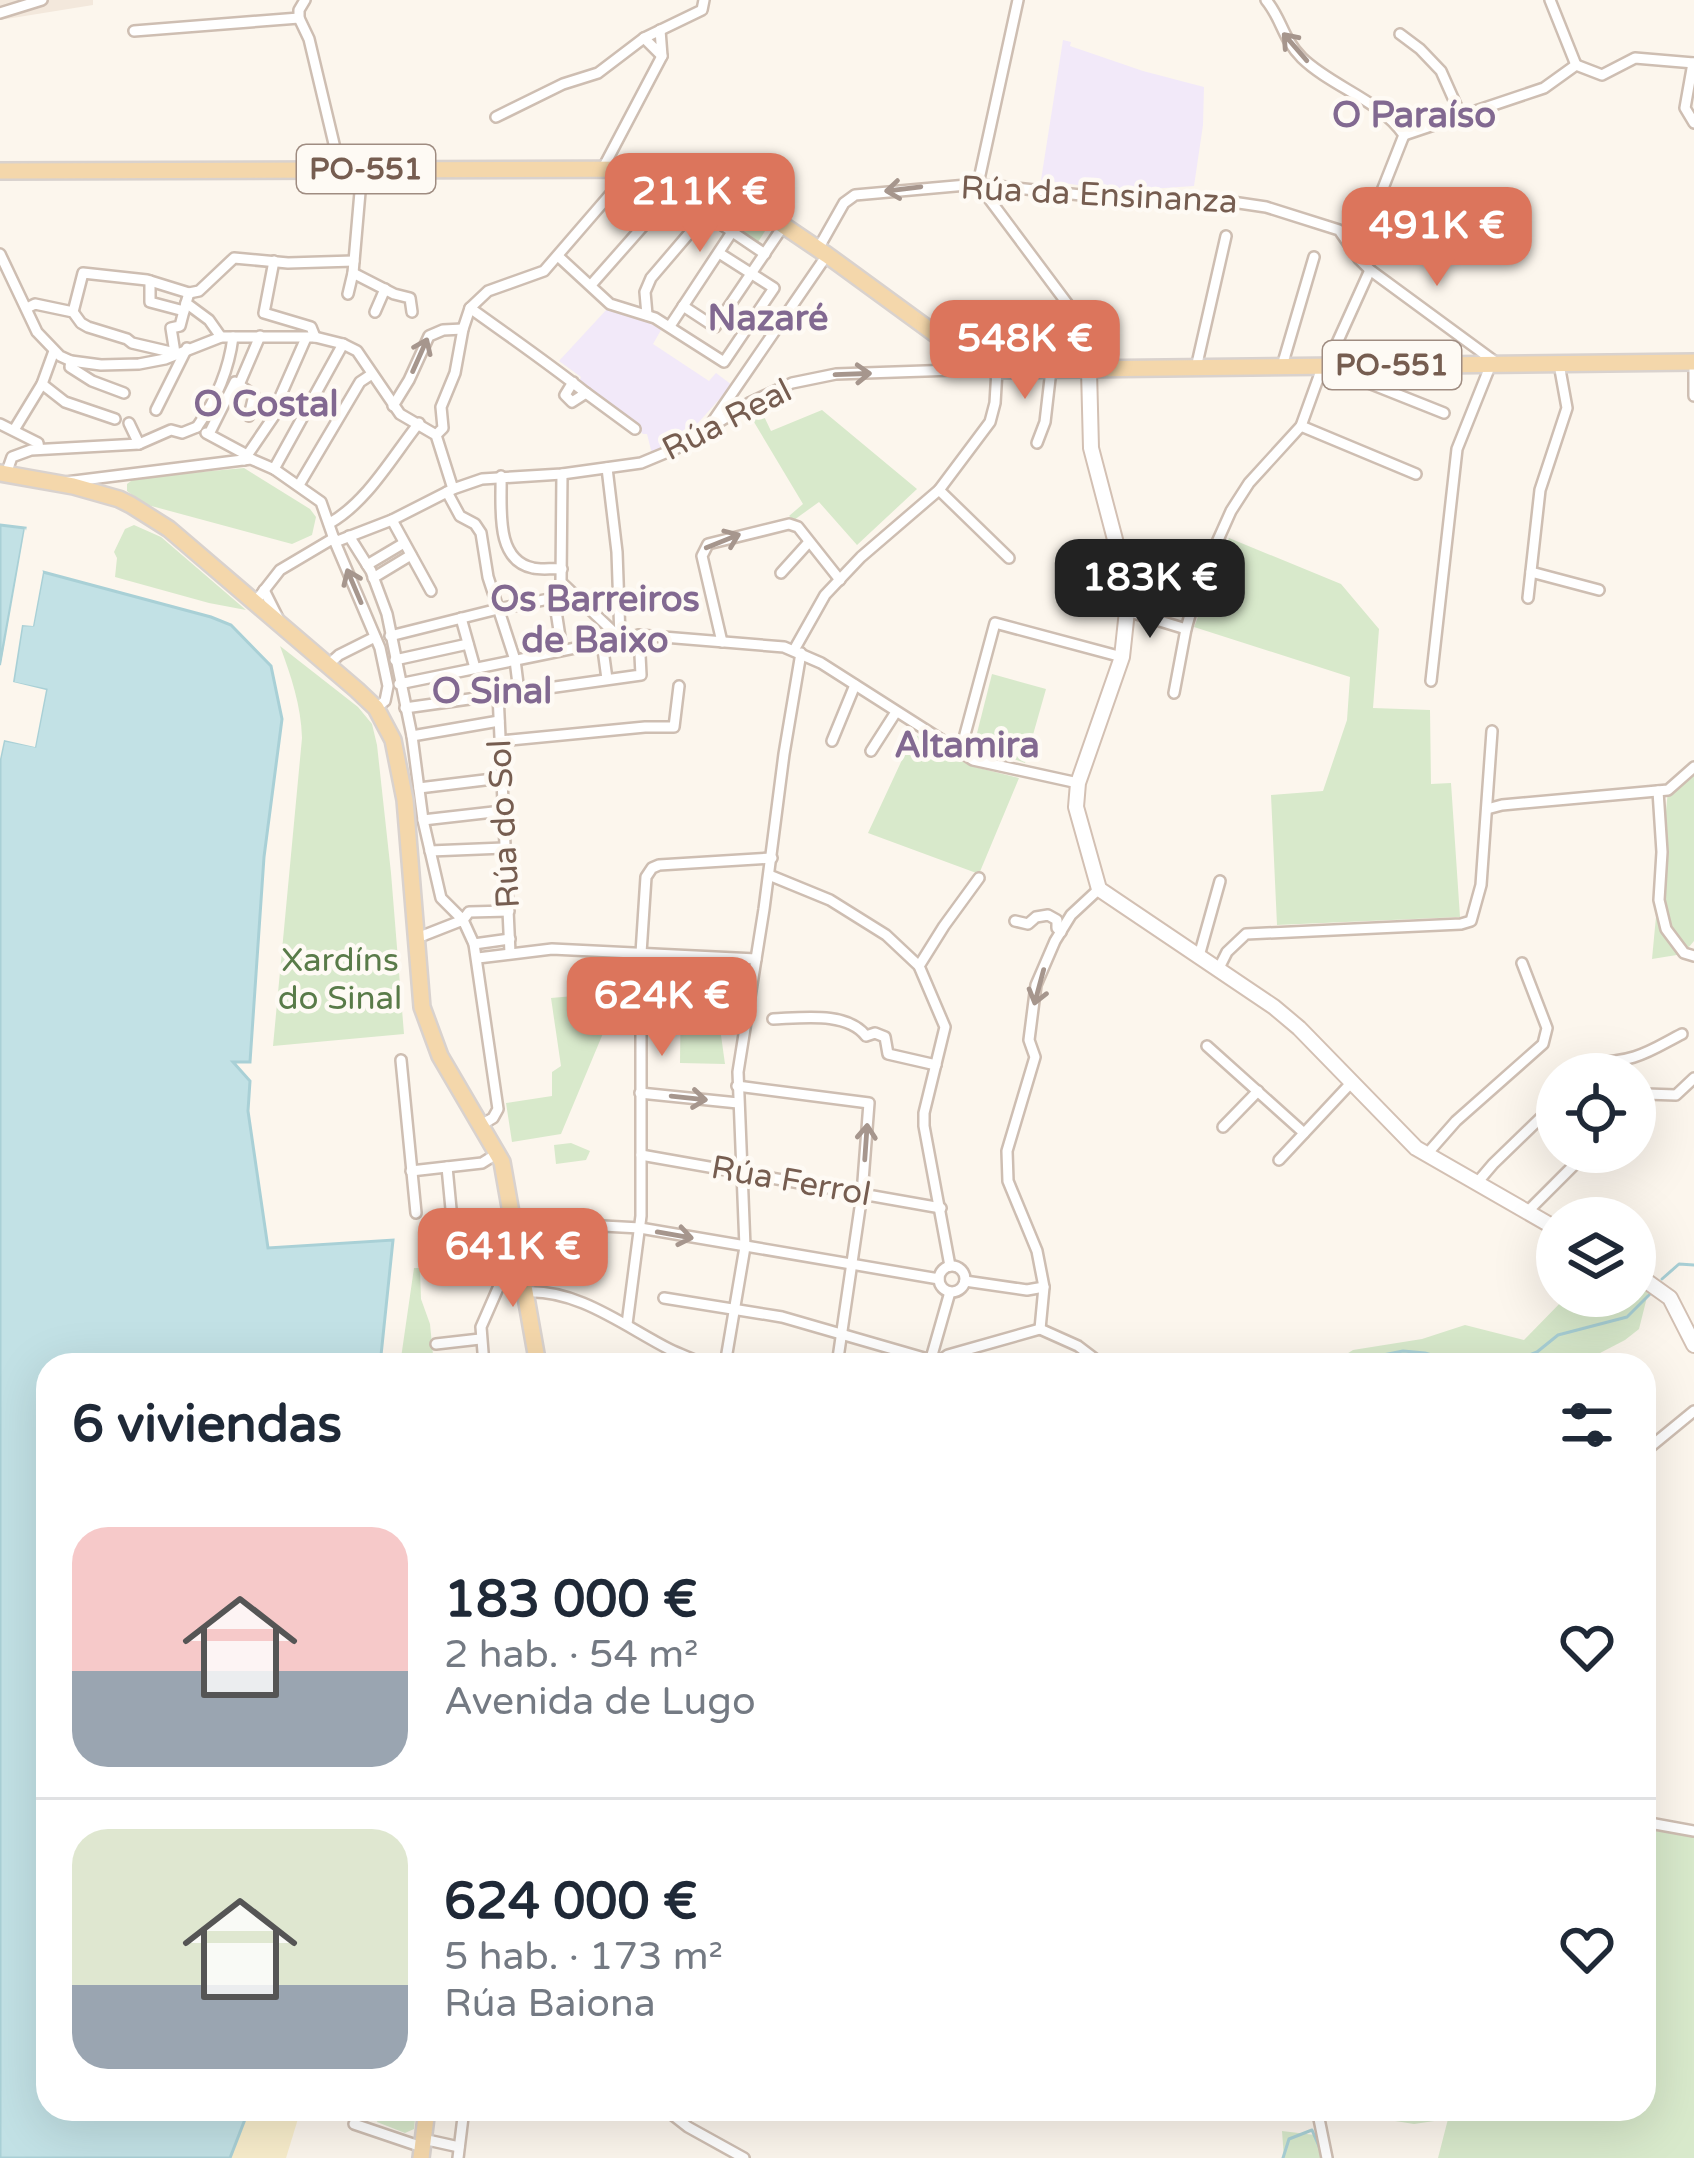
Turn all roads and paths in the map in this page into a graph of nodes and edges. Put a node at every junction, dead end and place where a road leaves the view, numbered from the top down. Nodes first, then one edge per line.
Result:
1 (42, 0) edge
2 (305, 0) edge
3 (704, 0) edge
4 (1018, 0) edge
5 (1266, 0) edge
6 (1550, 0) edge
7 (0, 13) edge
8 (299, 18) junction
9 (660, 30) junction
10 (134, 31) dead end
11 (1400, 34) dead end
12 (644, 38) junction
13 (660, 59) junction
14 (1694, 63) edge
15 (1576, 65) junction
16 (1461, 116) junction
17 (496, 117) dead end
18 (1694, 123) edge
19 (1405, 135) junction
20 (602, 168) junction
21 (629, 168) junction
22 (340, 169) junction
23 (362, 169) junction
24 (0, 171) edge
25 (690, 172) junction
26 (978, 184) junction
27 (728, 188) junction
28 (706, 214) junction
29 (784, 225) junction
30 (732, 232) junction
31 (1226, 236) dead end
32 (1347, 239) junction
33 (823, 252) junction
34 (719, 253) junction
35 (0, 254) edge
36 (764, 254) junction
37 (559, 257) junction
38 (1314, 257) dead end
39 (274, 261) junction
40 (353, 267) junction
41 (1370, 270) junction
42 (751, 274) junction
43 (150, 281) junction
44 (591, 285) junction
45 (385, 289) junction
46 (348, 294) dead end
47 (186, 303) junction
48 (683, 306) junction
49 (27, 308) junction
50 (470, 308) junction
51 (393, 309) dead end
52 (74, 312) junction
53 (412, 312) dead end
54 (647, 314) junction
55 (670, 326) junction
56 (715, 327) junction
57 (463, 329) junction
58 (260, 336) junction
59 (227, 337) junction
60 (310, 338) junction
61 (344, 344) junction
62 (701, 347) junction
63 (187, 348) junction
64 (52, 350) junction
65 (175, 352) junction
66 (71, 362) junction
67 (1694, 362) edge
68 (1495, 364) junction
69 (1559, 364) junction
70 (1325, 365) junction
71 (1351, 365) junction
72 (1282, 366) junction
73 (1196, 368) junction
74 (993, 369) junction
75 (1051, 370) junction
76 (1097, 370) junction
77 (225, 372) junction
78 (372, 374) junction
79 (240, 383) junction
80 (42, 384) junction
81 (1694, 396) edge
82 (226, 400) junction
83 (393, 406) junction
84 (1444, 413) dead end
85 (109, 416) junction
86 (129, 423) dead end
87 (0, 424) edge
88 (418, 424) junction
89 (1301, 426) junction
90 (197, 427) junction
91 (635, 429) dead end
92 (707, 429) junction
93 (14, 430) junction
94 (171, 430) junction
95 (209, 434) junction
96 (436, 435) junction
97 (1037, 443) dead end
98 (140, 444) junction
99 (109, 446) junction
100 (39, 449) junction
101 (245, 458) junction
102 (607, 468) junction
103 (274, 469) junction
104 (3, 474) edge
105 (562, 474) junction
106 (1416, 474) dead end
107 (127, 475) junction
108 (501, 476) junction
109 (66, 484) junction
110 (299, 485) junction
111 (450, 490) junction
112 (939, 490) junction
113 (118, 499) junction
114 (392, 520) junction
115 (330, 523) junction
116 (349, 536) junction
117 (334, 540) junction
118 (809, 542) junction
119 (404, 543) junction
120 (410, 555) junction
121 (1009, 558) dead end
122 (367, 566) junction
123 (562, 569) junction
124 (1531, 572) junction
125 (781, 573) dead end
126 (373, 578) junction
127 (840, 580) junction
128 (561, 581) junction
129 (1599, 590) dead end
130 (431, 591) dead end
131 (259, 596) junction
132 (554, 598) junction
133 (1528, 598) dead end
134 (498, 609) junction
135 (1127, 611) junction
136 (461, 618) junction
137 (1186, 628) junction
138 (639, 635) junction
139 (390, 636) junction
140 (620, 638) junction
141 (376, 639) junction
142 (602, 642) junction
143 (722, 643) junction
144 (468, 644) junction
145 (562, 650) junction
146 (798, 651) junction
147 (1122, 657) junction
148 (394, 660) junction
149 (515, 660) junction
150 (328, 664) junction
151 (476, 668) junction
152 (607, 679) junction
153 (1431, 681) dead end
154 (399, 684) junction
155 (855, 685) junction
156 (679, 686) dead end
157 (519, 692) junction
158 (1174, 693) dead end
159 (498, 694) junction
160 (484, 696) junction
161 (376, 708) junction
162 (405, 708) junction
163 (896, 712) junction
164 (499, 721) junction
165 (1492, 730) dead end
166 (412, 736) junction
167 (500, 741) junction
168 (832, 741) dead end
169 (871, 751) dead end
170 (960, 753) junction
171 (1694, 767) edge
172 (501, 778) junction
173 (1078, 783) junction
174 (419, 788) junction
175 (1658, 791) junction
176 (1487, 808) junction
177 (502, 811) junction
178 (423, 820) junction
179 (503, 848) junction
180 (430, 851) junction
181 (772, 858) junction
182 (769, 875) junction
183 (979, 878) dead end
184 (1220, 881) dead end
185 (1099, 889) junction
186 (509, 911) junction
187 (466, 916) junction
188 (1015, 921) dead end
189 (1061, 932) junction
190 (417, 938) junction
191 (510, 940) junction
192 (474, 944) junction
193 (510, 953) junction
194 (641, 953) junction
195 (1199, 956) junction
196 (1694, 956) edge
197 (478, 958) junction
198 (756, 959) junction
199 (1522, 963) dead end
200 (919, 966) junction
201 (1219, 968) junction
202 (773, 1019) dead end
203 (1682, 1034) dead end
204 (1207, 1046) dead end
205 (1647, 1053) edge
206 (401, 1060) dead end
207 (936, 1065) junction
208 (1694, 1078) edge
209 (1351, 1082) junction
210 (737, 1086) junction
211 (1258, 1091) junction
212 (640, 1093) junction
213 (1656, 1094) edge
214 (738, 1103) junction
215 (1536, 1122) edge
216 (481, 1125) junction
217 (1223, 1127) dead end
218 (1304, 1132) junction
219 (1427, 1154) junction
220 (641, 1155) junction
221 (500, 1158) junction
222 (1279, 1160) dead end
223 (447, 1167) junction
224 (411, 1171) junction
225 (743, 1172) junction
226 (1566, 1173) edge
227 (1477, 1184) junction
228 (862, 1194) junction
229 (941, 1208) junction
230 (451, 1209) dead end
231 (1527, 1212) junction
232 (416, 1213) dead end
233 (1536, 1217) edge
234 (511, 1221) junction
235 (640, 1228) junction
236 (516, 1247) junction
237 (745, 1247) junction
238 (853, 1264) junction
239 (950, 1266) junction
240 (939, 1279) junction
241 (965, 1280) junction
242 (1044, 1287) junction
243 (1656, 1288) edge
244 (525, 1292) junction
245 (950, 1292) junction
246 (664, 1298) dead end
247 (734, 1308) junction
248 (627, 1324) junction
249 (1040, 1329) junction
250 (841, 1335) junction
251 (480, 1336) junction
252 (436, 1344) dead end
253 (1694, 1345) edge
254 (482, 1353) edge
255 (536, 1353) edge
256 (677, 1353) edge
257 (727, 1353) edge
258 (839, 1353) edge
259 (900, 1353) edge
260 (935, 1353) edge
261 (955, 1353) edge
262 (1087, 1353) edge
263 (1694, 1411) edge
264 (1656, 1442) edge
265 (1656, 1824) edge
266 (1694, 1831) edge
267 (463, 2121) edge
268 (680, 2121) edge
269 (1320, 2121) edge
270 (354, 2124) dead end
271 (422, 2148) edge
272 (459, 2152) edge
273 (744, 2158) edge
274 (1328, 2158) edge

1 - 7 street
2 - 8 street
3 - 9 street
4 - 26 street
19 -> 5 street
6 - 15 street
8 - 10 street
8 - 22 street
9 - 12 street
9 - 13 street
11 - 16 street
12 - 13 street
12 - 17 street
13 - 20 street
14 - 15 street
14 - 18 street
15 - 16 street
16 - 19 street
19 - 32 street
20 - 21 main road, PO-551
20 - 23 main road, PO-551
21 - 25 main road, PO-551
21 - 37 street
22 - 23 main road, PO-551
22 - 24 main road, PO-551
23 - 40 street
25 - 27 main road, PO-551
25 - 44 street
26 - 32 street, Rúa da Ensinanza
26 -> 33 street, Rúa da Ensinanza
26 - 76 street
27 - 28 street
27 - 29 main road, PO-551
28 - 30 street
28 - 54 street
29 - 33 main road, PO-551
29 - 36 street
30 - 34 street
30 - 36 street
31 - 73 street
32 - 41 street, Rúa da Ensinanza
33 - 74 main road, PO-551
33 - 92 street, Rúa da Ensinanza
34 - 42 street
34 - 48 street
35 - 49 street
36 - 42 street
37 - 44 street
37 - 50 street
38 - 72 street
39 - 40 street
39 - 47 street
39 - 60 street
40 - 45 street
40 - 46 street
41 - 68 street, Rúa da Ensinanza
41 - 70 street
42 - 56 street
42 - 62 street
43 - 47 street
43 - 47 street
43 - 52 street
44 - 54 street
45 - 51 street
45 - 53 street
47 - 59 street
47 - 65 street
48 - 55 street
48 - 56 street
49 - 52 street
49 - 64 street
50 - 57 street
50 - 91 street
52 - 65 street
54 - 55 street
55 - 62 street
56 - 62 street
83 -> 57 street
57 - 96 street
58 - 59 street
58 - 60 street
58 - 79 street
59 - 63 street
59 - 77 street
60 - 61 street
60 - 101 street
61 - 78 street
61 - 103 street
63 - 65 street
63 - 94 street
64 - 66 street
64 - 80 street
65 - 66 street
66 - 85 street
67 - 69 main road, PO-551
67 - 81 street
68 - 69 main road, PO-551
68 - 71 main road, PO-551
68 - 153 street
69 - 124 street
70 - 71 main road, PO-551
70 - 72 main road, PO-551
70 - 89 street
71 - 84 street
72 - 73 main road, PO-551
73 - 76 main road, PO-551
74 - 75 main road, PO-551
92 -> 74 street, Rúa Real
74 - 112 street
75 - 76 main road, PO-551
75 - 97 street
76 - 135 street
77 - 79 street
77 - 90 street
78 - 83 street
78 - 110 street
79 - 82 street
79 - 82 street
80 - 85 street
80 - 93 street
82 - 95 street
83 - 88 street
85 - 99 street
86 - 98 street
87 - 93 street
88 - 96 street
88 - 115 street
89 - 106 street
89 - 137 street
90 - 94 street
90 - 95 street
92 - 102 street, Rúa Real
93 - 100 street
94 - 98 street
95 - 101 street
96 - 111 street
98 - 99 street
99 - 100 street
100 - 104 street
101 - 103 street
101 - 107 street
102 - 105 street, Rúa Real
102 - 140 street
103 - 110 street
104 - 109 main road
105 - 108 street, Rúa Real
105 - 123 street
107 - 109 street
107 - 113 street
108 - 111 street, Rúa Real
108 - 123 street
109 - 113 main road
110 - 115 street
111 - 114 street, Rúa Real
111 - 134 street
112 - 121 street
112 - 127 street
113 - 131 main road
114 - 116 street, Rúa Real
114 - 119 street
115 - 117 street
116 - 117 street, Rúa Real
116 - 122 street
117 - 131 street, Rúa Real
141 -> 117 street
118 - 125 street
118 - 127 street
143 -> 118 street
119 - 120 street
119 - 122 street
120 - 126 street
120 - 130 street
122 - 126 street
123 - 128 street
124 - 129 street
124 - 133 street
126 - 139 street
127 - 146 street
128 - 132 street
128 - 140 street
131 - 150 main road
132 - 134 street
132 - 145 street
134 - 136 street
134 - 149 street
135 - 137 street
135 - 147 street
136 - 139 street
136 - 144 street
137 - 158 street
138 - 140 street
138 - 143 street
138 - 152 street
139 - 141 street
139 - 148 street
140 - 142 street
141 - 150 street
141 - 161 street
142 - 145 street
142 - 152 street
143 - 146 street
144 - 148 street
144 - 151 street
145 - 149 street
146 - 155 street
146 - 181 street
147 - 170 street
147 - 173 street
148 - 154 street
149 - 151 street
149 - 157 street
150 - 161 main road
151 - 154 street
151 - 160 street
152 - 157 street
154 - 162 street
155 - 163 street
155 - 168 street
156 - 167 street
157 - 159 street
159 - 160 street
159 - 164 street, Rúa do Sol
160 - 162 street
161 - 190 main road
162 - 166 street
163 - 169 street
163 - 170 street
164 - 166 street
164 - 167 street, Rúa do Sol
165 - 176 street
166 - 174 street
167 - 172 street, Rúa do Sol
170 - 173 street
171 - 175 street
172 - 174 street
172 - 177 street, Rúa do Sol
173 - 185 street
174 - 178 street
175 - 176 street
175 - 196 street
176 - 201 street
177 - 178 street
177 - 179 street, Rúa do Sol
178 - 180 street
179 - 180 street
179 - 186 street, Rúa do Sol
180 - 187 street
181 - 182 street
181 - 194 street
182 - 198 street
182 - 200 street
183 - 200 street
184 - 195 street
185 - 189 street
185 - 195 street
186 - 187 street
186 - 191 street, Rúa do Sol
187 - 190 street
187 - 192 street
188 - 189 street
189 -> 242 street
190 - 216 main road
191 - 192 street
191 - 193 street, Rúa do Sol
192 - 197 street
193 - 194 street
193 - 197 street
194 - 198 street
194 - 212 street
195 - 201 street
197 - 216 street
198 - 210 street
199 - 219 street
200 - 207 street
201 - 209 street
202 - 207 street
203 - 205 street
204 - 211 street
206 - 224 street
207 - 229 street
208 - 213 street
209 - 218 street
209 - 219 street
210 - 214 street
228 -> 210 street
211 - 217 street
211 - 218 street
212 -> 214 street
212 - 220 street
214 - 225 street
215 - 227 street
216 - 221 main road
218 - 222 street
219 - 227 street
220 - 225 street, Rúa Ferrol
220 - 235 street
221 - 223 street
221 - 234 main road
223 - 224 street
223 - 230 street
224 - 232 street
225 - 228 street, Rúa Ferrol
225 - 237 street
226 - 231 street
227 - 231 street
228 - 229 street, Rúa Ferrol
228 - 238 street
229 - 239 street
231 - 233 street
234 - 235 street
234 - 236 main road
235 -> 237 street
235 - 248 street
236 - 244 main road
236 - 251 street
237 - 238 street
237 - 247 street
238 - 240 street
238 - 250 street
239 - 240 street
239 - 241 street
240 - 245 street
241 - 242 street
241 - 245 street
242 - 249 street
243 - 253 street
244 - 248 street
244 - 255 main road
245 - 260 street
246 - 247 street
247 - 250 street
247 - 257 street
248 - 256 street
249 - 261 street
249 - 262 street
250 - 258 street
250 - 259 street
251 - 252 street
251 - 254 street
263 - 264 street
265 - 266 street
267 - 272 street
268 - 273 street
269 - 274 street
270 - 271 street
271 - 272 street

